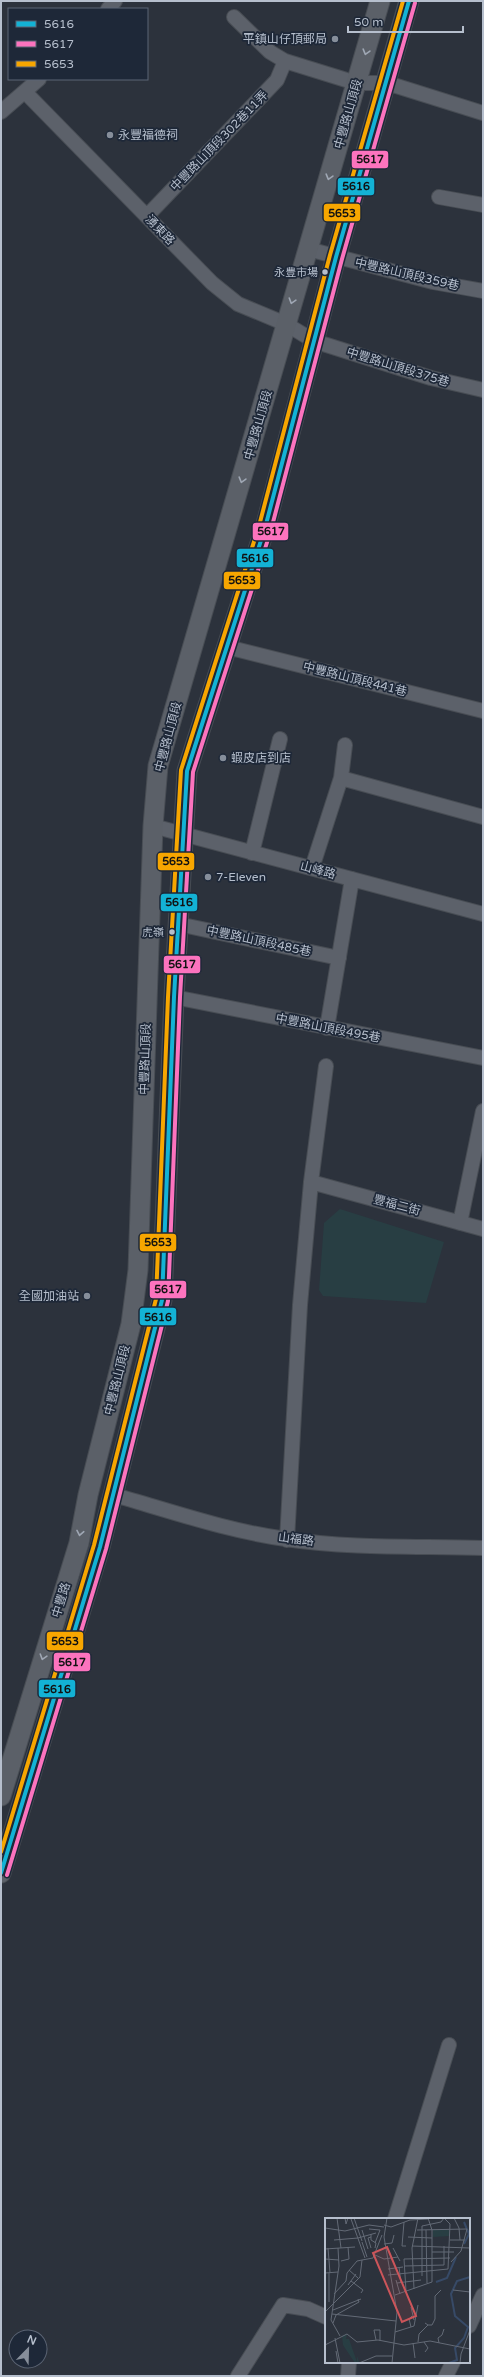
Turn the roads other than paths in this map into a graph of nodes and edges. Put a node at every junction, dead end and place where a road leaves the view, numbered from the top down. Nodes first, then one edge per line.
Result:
1 (380, 1) edge
2 (409, 1) edge
3 (234, 17) dead end
4 (285, 61) junction
5 (38, 80) edge
6 (356, 83) junction
7 (387, 83) junction
8 (25, 92) junction
9 (1, 112) edge
10 (483, 113) edge
11 (439, 197) dead end
12 (483, 205) edge
13 (146, 216) junction
14 (308, 249) junction
15 (336, 257) junction
16 (483, 291) edge
17 (286, 324) junction
18 (314, 341) junction
19 (483, 390) edge
20 (227, 647) junction
21 (483, 711) edge
22 (280, 739) dead end
23 (345, 746) dead end
24 (340, 778) junction
25 (483, 817) edge
26 (154, 826) junction
27 (184, 835) junction
28 (252, 853) junction
29 (312, 868) junction
30 (352, 879) junction
31 (483, 914) edge
32 (178, 924) junction
33 (339, 958) junction
34 (174, 997) junction
35 (327, 1028) junction
36 (483, 1058) edge
37 (326, 1066) dead end
38 (483, 1111) edge
39 (311, 1182) junction
40 (460, 1223) junction
41 (483, 1230) edge
42 (88, 1495) joint
43 (114, 1495) junction
44 (287, 1540) junction
45 (483, 1548) edge
46 (1, 1796) edge
47 (1, 1873) edge
48 (449, 2045) dead end
49 (395, 2218) edge
50 (483, 2295) edge
51 (325, 2317) edge
52 (470, 2324) edge
53 (349, 2363) edge
54 (452, 2363) edge
55 (238, 2376) edge
56 (348, 2376) edge
57 (446, 2376) edge

1 -> 6 main road, 中豐路山頂段
2 - 7 main road, 中豐路山頂段
3 - 4 street
4 - 6 street
4 - 13 street, 中豐路山頂段302巷11弄
5 - 8 street
6 - 7 street
6 -> 14 main road, 中豐路山頂段
7 - 10 street
7 - 15 main road, 中豐路山頂段
8 - 9 street
8 - 13 street, 湧東路
11 - 12 street
13 - 17 street, 湧東路
14 - 15 street, 中豐路山頂段359巷
14 -> 17 main road, 中豐路山頂段
15 - 16 street, 中豐路山頂段359巷
15 - 18 main road, 中豐路山頂段
17 - 18 street, 湧東路
17 -> 26 main road, 中豐路山頂段
18 - 19 street, 中豐路山頂段375巷
18 - 20 main road, 中豐路山頂段
20 - 21 street, 中豐路山頂段441巷
20 - 27 main road, 中豐路山頂段
22 - 28 street
23 - 24 street
24 - 25 street
24 - 29 street
26 - 27 street, 山峰路
26 - 42 main road, 中豐路山頂段
27 - 28 street, 山峰路
27 - 32 main road, 中豐路山頂段
28 - 29 street, 山峰路
29 - 30 street, 山峰路
30 - 31 street, 山峰路
30 - 33 street
32 - 33 street, 中豐路山頂段485巷
32 - 34 main road, 中豐路山頂段
33 - 35 street
34 - 35 street, 中豐路山頂段495巷
34 - 43 main road, 中豐路山頂段
35 - 36 street, 中豐路山頂段495巷
37 - 39 street
38 - 40 street
39 - 40 street, 豐福二街
39 - 44 street
40 - 41 street, 豐福二街
42 -> 46 main road, 中豐路
43 - 44 street, 山福路
43 - 47 main road, 中豐路
44 - 45 street, 山福路
48 - 49 street
50 - 52 street
51 - 55 street
53 - 56 street
54 - 57 street

